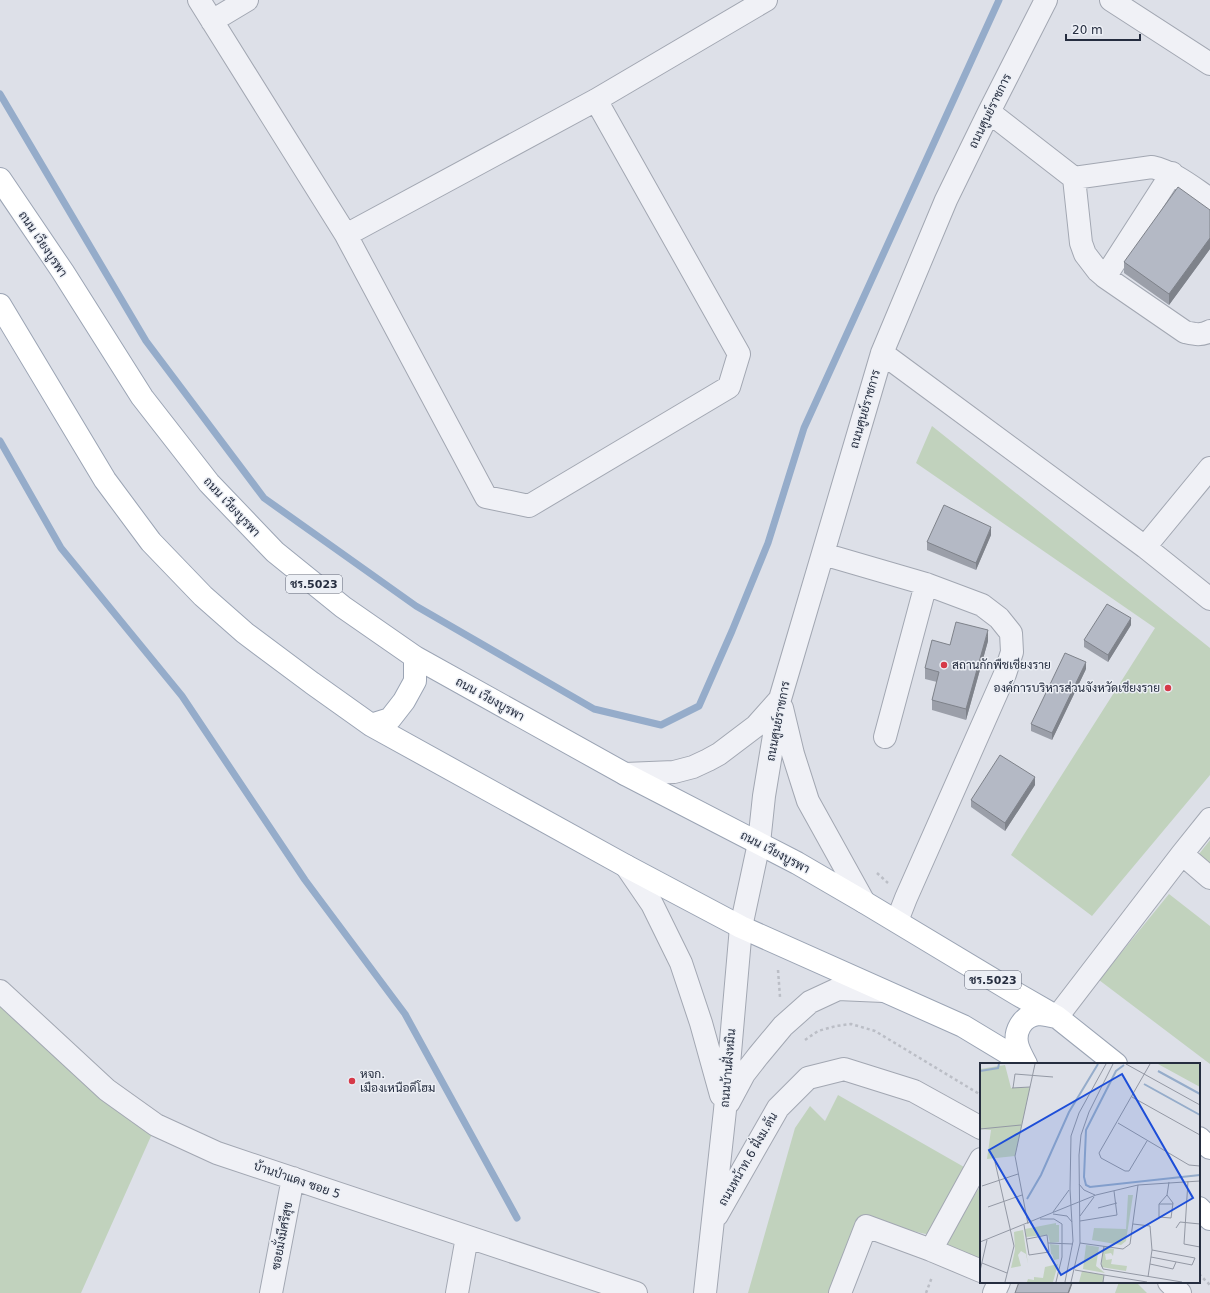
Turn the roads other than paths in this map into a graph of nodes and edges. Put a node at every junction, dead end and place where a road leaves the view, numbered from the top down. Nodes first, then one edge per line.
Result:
1 (199, 0) edge
2 (247, 0) edge
3 (766, 0) edge
4 (1046, 0) edge
5 (1112, 0) edge
6 (212, 21) junction
7 (1210, 64) edge
8 (596, 100) junction
9 (989, 112) junction
10 (1172, 173) junction
11 (1074, 178) junction
12 (0, 179) edge
13 (1210, 199) edge
14 (346, 236) junction
15 (1105, 276) junction
16 (0, 305) edge
17 (1210, 331) edge
18 (882, 353) junction
19 (1210, 468) edge
20 (1145, 547) junction
21 (823, 554) junction
22 (926, 584) junction
23 (1210, 599) edge
24 (415, 657) junction
25 (780, 699) junction
26 (371, 725) junction
27 (885, 737) dead end
28 (625, 774) junction
29 (1210, 820) edge
30 (759, 843) junction
31 (1182, 854) junction
32 (626, 866) junction
33 (1210, 878) edge
34 (864, 902) junction
35 (897, 922) junction
36 (741, 927) junction
37 (0, 991) edge
38 (883, 991) junction
39 (1057, 1017) junction
40 (1024, 1063) edge
41 (1026, 1063) edge
42 (1115, 1063) edge
43 (725, 1110) junction
44 (980, 1127) edge
45 (1200, 1139) edge
46 (1210, 1148) edge
47 (980, 1161) edge
48 (293, 1178) junction
49 (1200, 1209) edge
50 (1210, 1219) edge
51 (712, 1222) junction
52 (467, 1237) junction
53 (931, 1250) junction
54 (980, 1271) edge
55 (999, 1283) edge
56 (1170, 1283) edge
57 (272, 1293) edge
58 (457, 1293) edge
59 (636, 1293) edge
60 (705, 1293) edge
61 (840, 1293) edge
62 (994, 1293) edge
63 (1180, 1293) edge

1 - 6 street
2 - 6 street
3 - 8 street
4 - 9 street, ถนนศูนย์ราชการ
5 - 7 street
6 - 14 street
8 - 14 street
8 - 14 street
9 - 11 street
9 - 18 street, ถนนศูนย์ราชการ
10 - 11 street
10 - 13 street
10 - 15 street
11 - 15 street
12 - 24 main road, ถนน เวียงบูรพา / ชร.5023
15 - 17 street
16 - 26 main road
18 - 20 street
18 - 21 street, ถนนศูนย์ราชการ
19 - 20 street
20 - 23 street
21 - 22 street
21 - 25 street, ถนนศูนย์ราชการ
22 - 27 street
22 - 35 street
24 - 26 main road
24 - 28 main road, ถนน เวียงบูรพา / ชร.5023
25 - 28 street
25 - 30 street, ถนนศูนย์ราชการ
25 - 34 street
26 - 32 main road
28 - 30 main road, ถนน เวียงบูรพา / ชร.5023
29 - 31 street
30 - 34 main road, ถนน เวียงบูรพา / ชร.5023
30 - 36 street, ถนนบ้านฝั่งหมิน
31 - 33 street
31 - 39 street
32 - 36 main road
32 - 43 street
34 - 35 main road, ถนน เวียงบูรพา / ชร.5023
35 - 39 main road, ถนน เวียงบูรพา / ชร.5023
36 - 38 main road
36 - 43 street, ถนนบ้านฝั่งหมิน
37 - 48 street, บ้านป่าแดง ซอย 5
38 - 40 main road
38 - 43 street
39 - 41 main road
39 - 42 main road, ถนน เวียงบูรพา / ชร.5023
43 - 51 street, ถนนบ้านฝั่งหมิน
44 - 51 street, ถนนหน้าท.6 ฝั่งม.ต้น
45 - 46 main road
47 - 53 street
48 - 52 street, บ้านป่าแดง ซอย 5
48 - 57 street, ซอยมั่งมีศรีสุข
49 - 50 main road
51 - 60 street, ถนนบ้านฝั่งหมิน
52 - 58 street
52 - 59 street, บ้านป่าแดง ซอย 5
53 - 54 street
53 - 61 street
55 - 62 street
56 - 63 street

